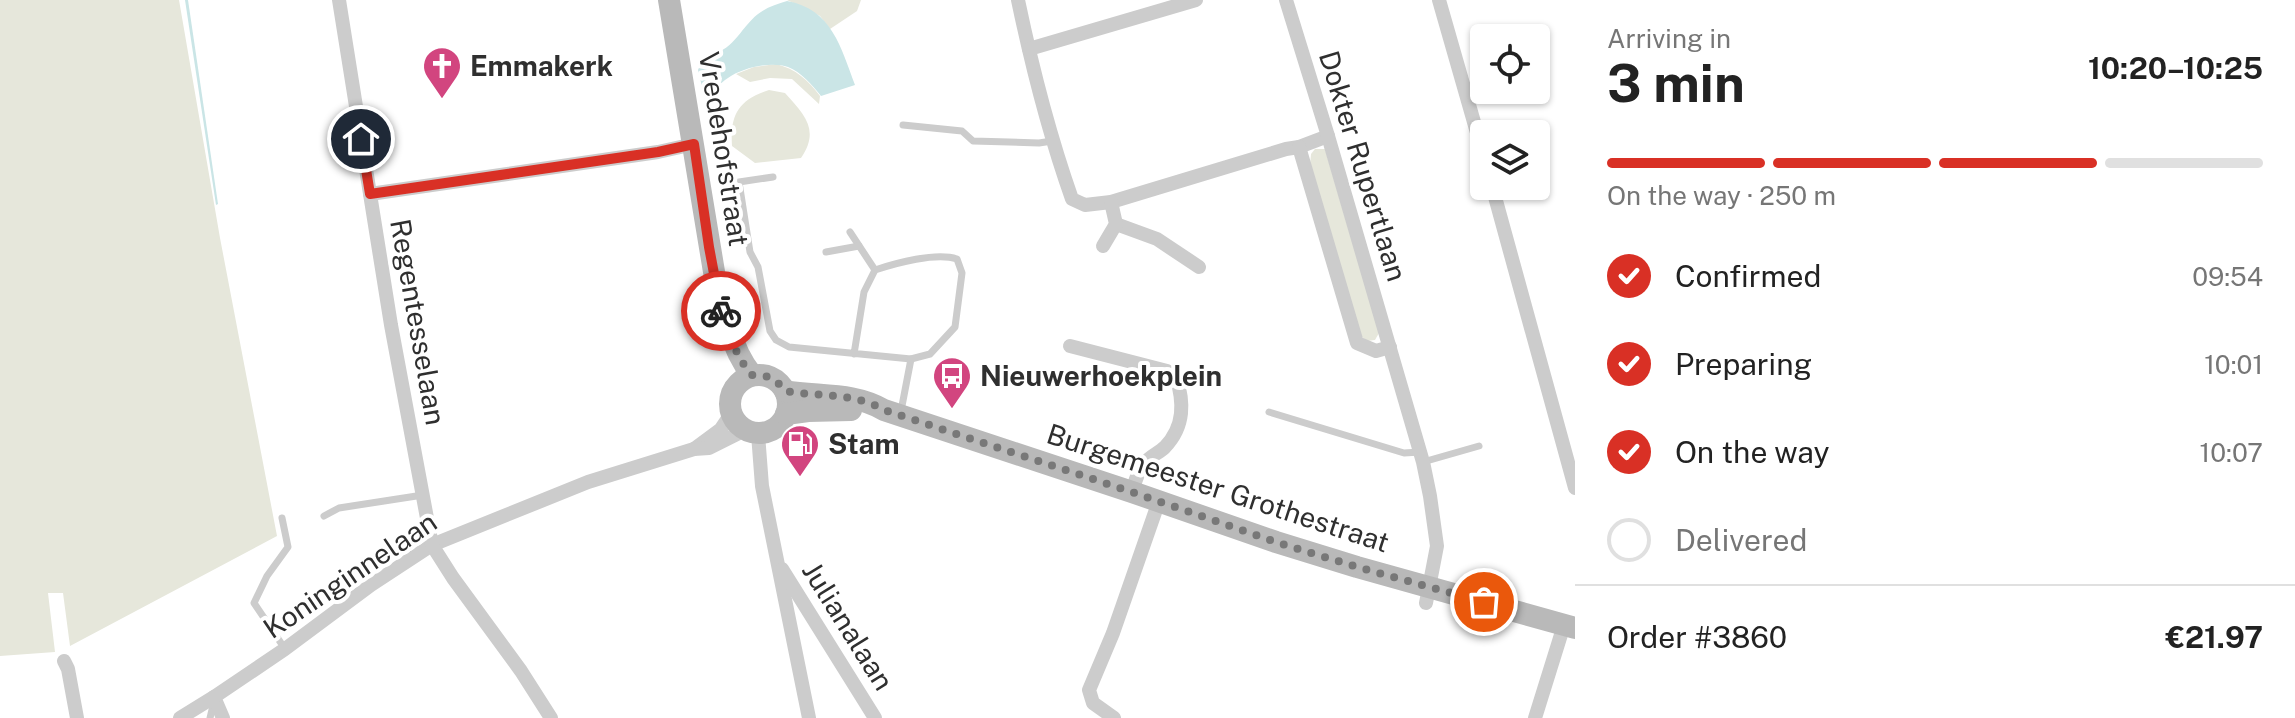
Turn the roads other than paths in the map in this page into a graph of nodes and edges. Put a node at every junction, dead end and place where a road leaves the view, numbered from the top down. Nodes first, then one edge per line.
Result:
1 (339, 0) edge
2 (669, 0) edge
3 (1018, 0) edge
4 (1196, 0) edge
5 (1286, 0) edge
6 (1439, 0) edge
7 (1029, 49) junction
8 (1473, 120) edge
9 (903, 125) dead end
10 (1328, 136) junction
11 (1053, 141) junction
12 (694, 144) junction
13 (1299, 147) junction
14 (773, 177) dead end
15 (370, 194) junction
16 (1496, 200) edge
17 (1111, 202) junction
18 (1116, 224) junction
19 (850, 232) dead end
20 (859, 246) junction
21 (1103, 246) dead end
22 (826, 252) dead end
23 (1199, 267) dead end
24 (875, 270) junction
25 (1070, 346) dead end
26 (1390, 347) junction
27 (854, 354) junction
28 (911, 359) junction
29 (743, 381) junction
30 (785, 391) junction
31 (892, 412) junction
32 (1269, 412) dead end
33 (786, 414) junction
34 (744, 426) junction
35 (1479, 446) dead end
36 (694, 449) junction
37 (1421, 457) junction
38 (1575, 488) edge
39 (1132, 492) junction
40 (423, 495) junction
41 (1159, 501) junction
42 (324, 516) dead end
43 (282, 518) dead end
44 (432, 545) junction
45 (778, 561) junction
46 (1428, 595) junction
47 (1570, 626) edge
48 (285, 649) junction
49 (64, 661) dead end
50 (214, 697) junction
51 (77, 718) edge
52 (180, 718) edge
53 (210, 718) edge
54 (223, 718) edge
55 (551, 718) edge
56 (809, 718) edge
57 (875, 718) edge
58 (1114, 718) edge
59 (1535, 718) edge

1 - 15 street
2 - 12 main road, Vredehofstraat
3 - 7 street
4 - 7 street
5 - 10 street, Dokter Rupertlaan
6 - 8 street
7 - 11 street
9 - 11 lane
10 - 13 street
10 - 26 street, Dokter Rupertlaan
11 - 17 street
12 - 15 street, Regentesselaan
12 - 29 main road, Vredehofstraat
13 - 17 street
13 - 26 street, Dokter Rupertlaan
14 - 27 lane
15 - 40 street, Regentesselaan
16 - 38 street
17 - 18 street
18 - 21 street
18 - 23 street
19 - 20 lane
20 - 22 lane
20 - 24 lane
24 - 27 lane
24 - 28 lane
25 - 39 street
26 - 37 street, Dokter Rupertlaan
27 - 28 lane
28 - 31 lane
29 - 30 main road
29 - 34 main road
30 - 31 main road
30 - 33 main road
31 - 33 main road
31 - 39 main road, Burgemeester Grothestraat
32 - 37 lane
33 - 34 main road
34 - 36 street, Koninginnelaan
34 - 36 street, Koninginnelaan
34 - 45 street
35 - 37 lane
36 - 44 street, Koninginnelaan
37 - 46 street, Dokter Rupertlaan
39 - 41 main road, Burgemeester Grothestraat
40 - 42 lane
40 - 44 street, Regentesselaan
41 - 46 main road, Burgemeester Grothestraat
41 - 58 street
43 - 48 lane
44 - 48 street, Koninginnelaan
44 - 55 street
45 - 56 street
45 - 57 street, Julianalaan
46 - 47 main road, Burgemeester Grothestraat
47 - 59 street
48 - 50 street, Koninginnelaan
49 - 51 street
50 - 52 street, Koninginnelaan
50 - 53 lane
50 - 54 street

